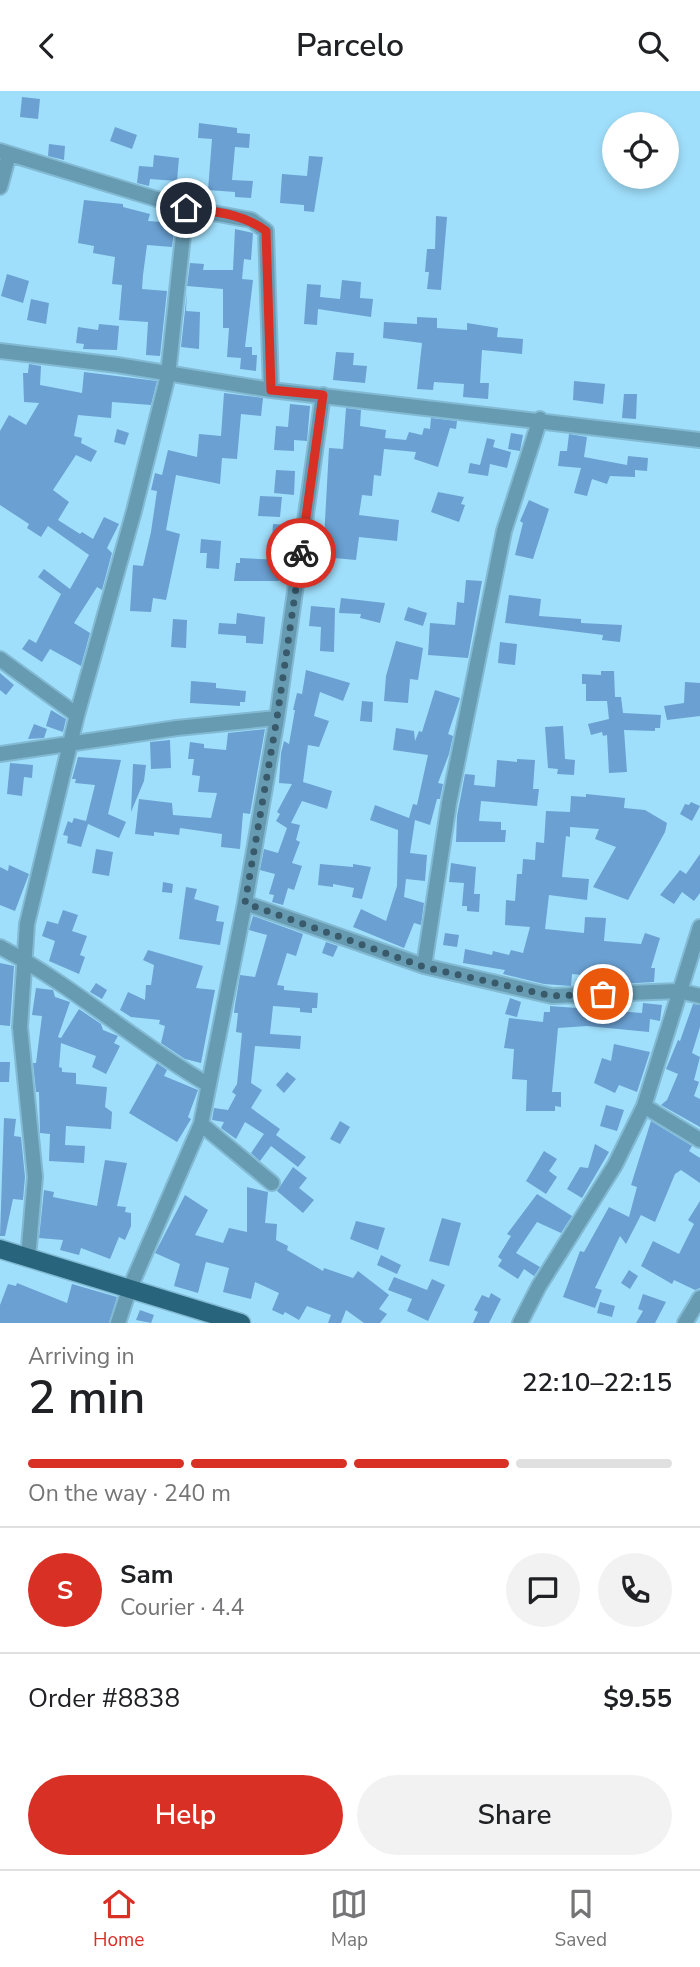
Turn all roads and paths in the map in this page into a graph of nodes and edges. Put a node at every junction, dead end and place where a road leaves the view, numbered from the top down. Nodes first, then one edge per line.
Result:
1 (5, 153) edge
2 (0, 187) edge
3 (186, 208) junction
4 (0, 351) edge
5 (168, 375) junction
6 (271, 390) junction
7 (323, 395) junction
8 (540, 419) junction
9 (700, 440) edge
10 (0, 659) edge
11 (77, 715) junction
12 (277, 718) junction
13 (71, 745) junction
14 (0, 754) edge
15 (245, 903) junction
16 (700, 927) edge
17 (0, 947) edge
18 (26, 960) junction
19 (424, 967) junction
20 (679, 991) junction
21 (700, 996) edge
22 (207, 1084) junction
23 (644, 1107) junction
24 (201, 1124) junction
25 (700, 1140) edge
26 (272, 1183) dead end
27 (0, 1249) edge
28 (29, 1258) junction
29 (129, 1290) junction
30 (700, 1299) edge
31 (118, 1323) edge
32 (241, 1323) edge
33 (520, 1323) edge
34 (685, 1323) edge

1 - 2 street
1 - 3 street
3 - 5 street
3 - 6 street
4 - 5 street
5 - 6 street
5 - 11 street
6 - 7 street
7 - 8 street
7 - 12 street
8 - 9 street
8 - 19 street
10 - 11 street
11 - 13 street
12 - 13 street
12 - 15 street
13 - 14 street
13 - 18 street
15 - 19 street
15 - 22 street
16 - 20 street
17 - 18 street
18 - 22 street
18 - 28 street
19 - 20 street
20 - 21 street
20 - 23 street
22 - 24 street
23 - 25 street
23 - 33 street
24 - 26 street
24 - 29 street
27 - 28 main road
28 - 29 main road
29 - 31 street
29 - 32 main road
30 - 34 street

